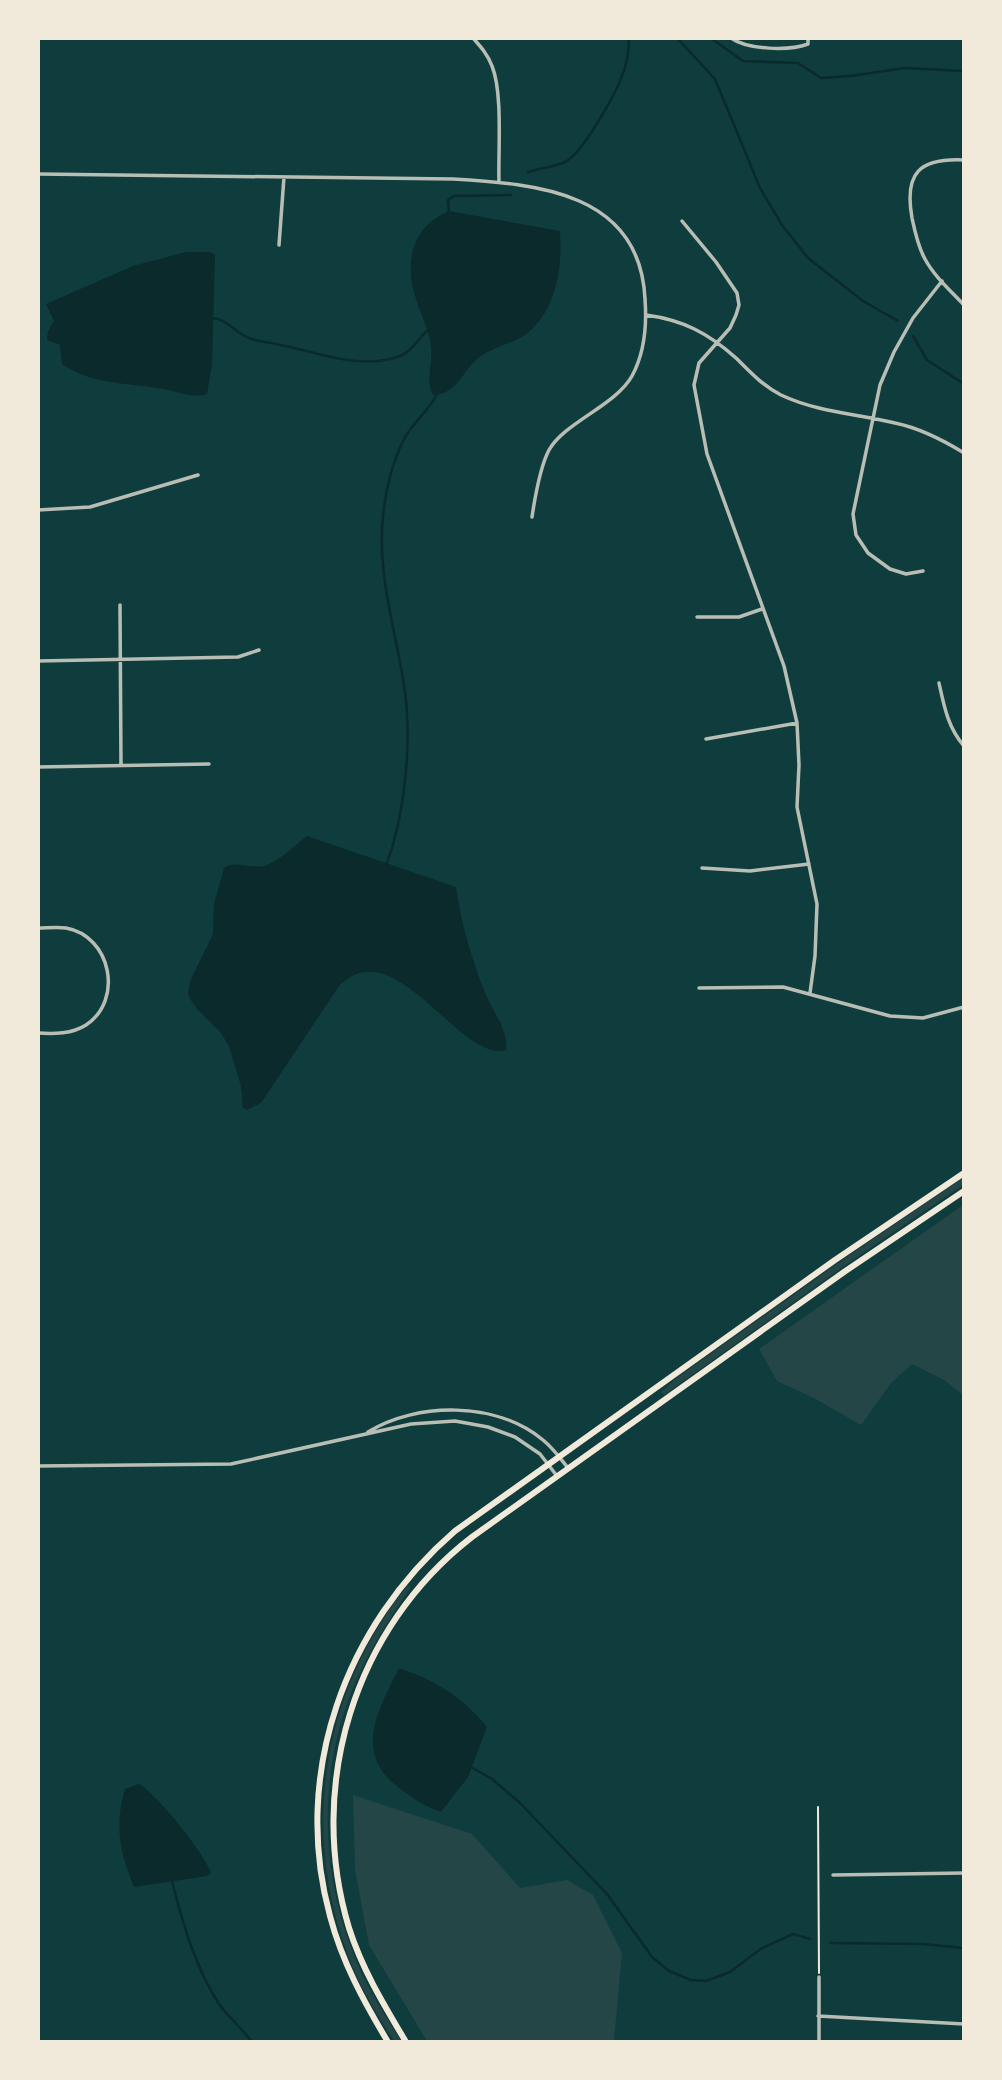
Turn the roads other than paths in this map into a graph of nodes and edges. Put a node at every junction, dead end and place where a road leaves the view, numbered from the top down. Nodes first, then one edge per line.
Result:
1 (473, 38) edge
2 (731, 38) edge
3 (808, 38) edge
4 (964, 160) edge
5 (38, 174) edge
6 (284, 177) junction
7 (499, 182) junction
8 (682, 221) dead end
9 (279, 245) dead end
10 (942, 281) junction
11 (964, 305) edge
12 (646, 315) junction
13 (716, 343) junction
14 (872, 419) junction
15 (964, 453) edge
16 (198, 475) dead end
17 (38, 510) edge
18 (532, 516) dead end
19 (923, 571) dead end
20 (120, 605) dead end
21 (762, 609) junction
22 (697, 617) dead end
23 (259, 650) dead end
24 (120, 659) junction
25 (38, 661) edge
26 (939, 683) dead end
27 (797, 723) junction
28 (706, 738) dead end
29 (964, 746) edge
30 (209, 764) dead end
31 (121, 765) junction
32 (38, 767) edge
33 (809, 864) junction
34 (702, 868) dead end
35 (38, 928) edge
36 (699, 988) dead end
37 (810, 993) junction
38 (964, 1007) edge
39 (38, 1033) edge
40 (964, 1173) edge
41 (964, 1191) edge
42 (366, 1433) junction
43 (559, 1457) junction
44 (548, 1464) junction
45 (38, 1466) edge
46 (568, 1468) junction
47 (557, 1476) junction
48 (964, 1873) edge
49 (833, 1875) dead end
50 (819, 1977) road end
51 (818, 2016) junction
52 (964, 2024) edge
53 (388, 2042) edge
54 (407, 2042) edge
55 (818, 2042) edge

1 - 7 street
2 - 3 street
4 - 10 street
5 - 6 street
6 - 7 street
6 - 9 street
7 - 12 street
8 - 13 street
10 - 11 street
10 - 14 street
12 - 13 street
12 - 18 street
13 - 14 street
13 - 21 street
14 - 15 street
14 - 19 street
16 - 17 street
20 - 24 street
21 - 22 street
21 - 27 street
23 - 24 street
24 - 25 street
24 - 31 street
26 - 29 street
27 - 28 street
27 - 33 street
30 - 31 street
31 - 32 street
33 - 34 street
33 - 37 street
35 - 39 street
36 - 37 street
37 - 38 street
40 - 43 highway
41 - 46 highway
42 - 43 street
42 - 44 street
42 - 45 street
43 - 44 highway
43 - 46 street
44 - 47 street
44 - 53 highway
46 - 47 highway
47 - 54 highway
48 - 49 street
50 - 51 street
51 - 52 street
51 - 55 street

